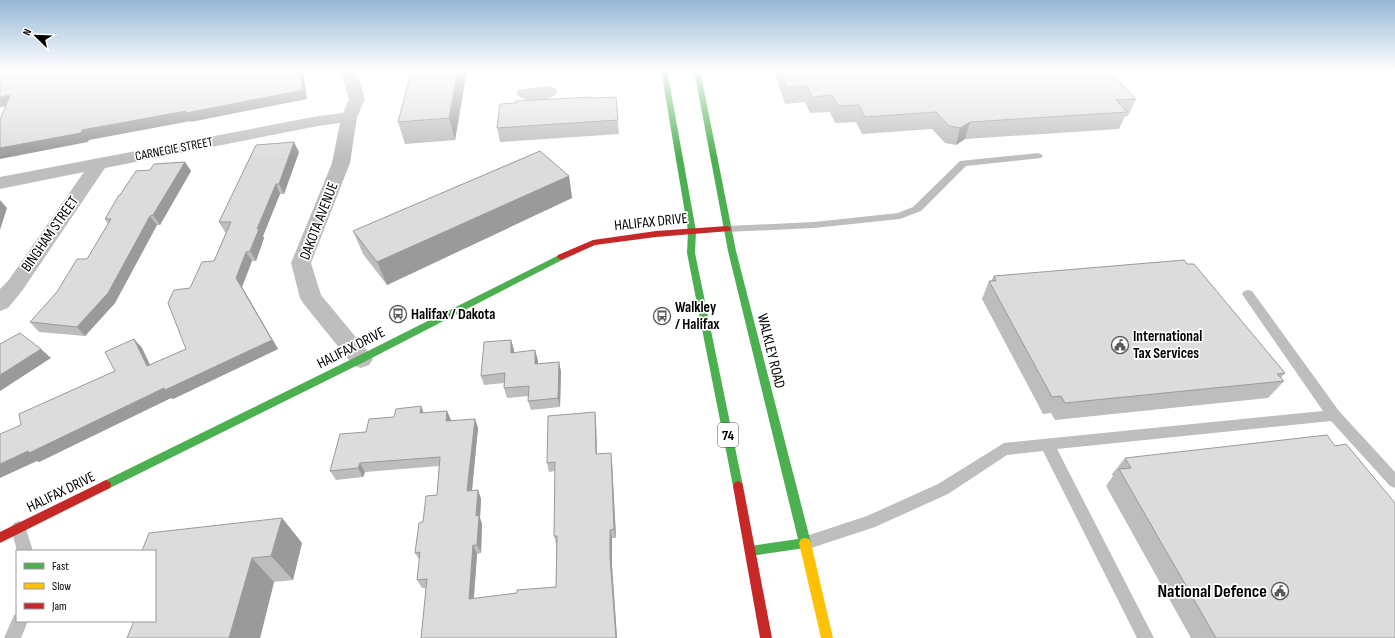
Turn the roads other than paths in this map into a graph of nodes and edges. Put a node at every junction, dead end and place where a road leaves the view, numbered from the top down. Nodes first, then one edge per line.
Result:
1 (357, 100) edge
2 (669, 100) edge
3 (703, 100) edge
4 (349, 117) junction
5 (1038, 156) dead end
6 (99, 164) junction
7 (0, 184) edge
8 (727, 229) junction
9 (692, 232) junction
10 (1248, 294) dead end
11 (0, 303) edge
12 (361, 358) junction
13 (1334, 415) junction
14 (1048, 446) junction
15 (1395, 482) edge
16 (19, 528) junction
17 (0, 538) edge
18 (805, 543) junction
19 (25, 550) edge
20 (751, 551) junction
21 (20, 622) edge
22 (12, 638) edge
23 (766, 638) edge
24 (827, 638) edge
25 (1146, 638) edge

1 - 4 street, DAKOTA AVENUE
2 - 9 main road, 74
3 - 8 main road, WALKLEY ROAD
4 - 6 street, CARNEGIE STREET
4 - 12 street, DAKOTA AVENUE
5 - 8 lane
6 - 7 street, CARNEGIE STREET
6 - 11 street, BINGHAM STREET
8 - 9 main road, HALIFAX DRIVE
8 - 18 main road, WALKLEY ROAD
9 - 12 main road, HALIFAX DRIVE
9 - 20 main road, 74
10 - 13 lane
12 - 16 main road, HALIFAX DRIVE
13 - 14 lane
13 - 15 lane
14 - 18 lane
14 - 25 lane
16 - 17 main road, HALIFAX DRIVE
16 - 19 lane
18 - 20 main road
18 - 24 main road, WALKLEY ROAD
20 - 23 main road, 74
21 - 22 lane

